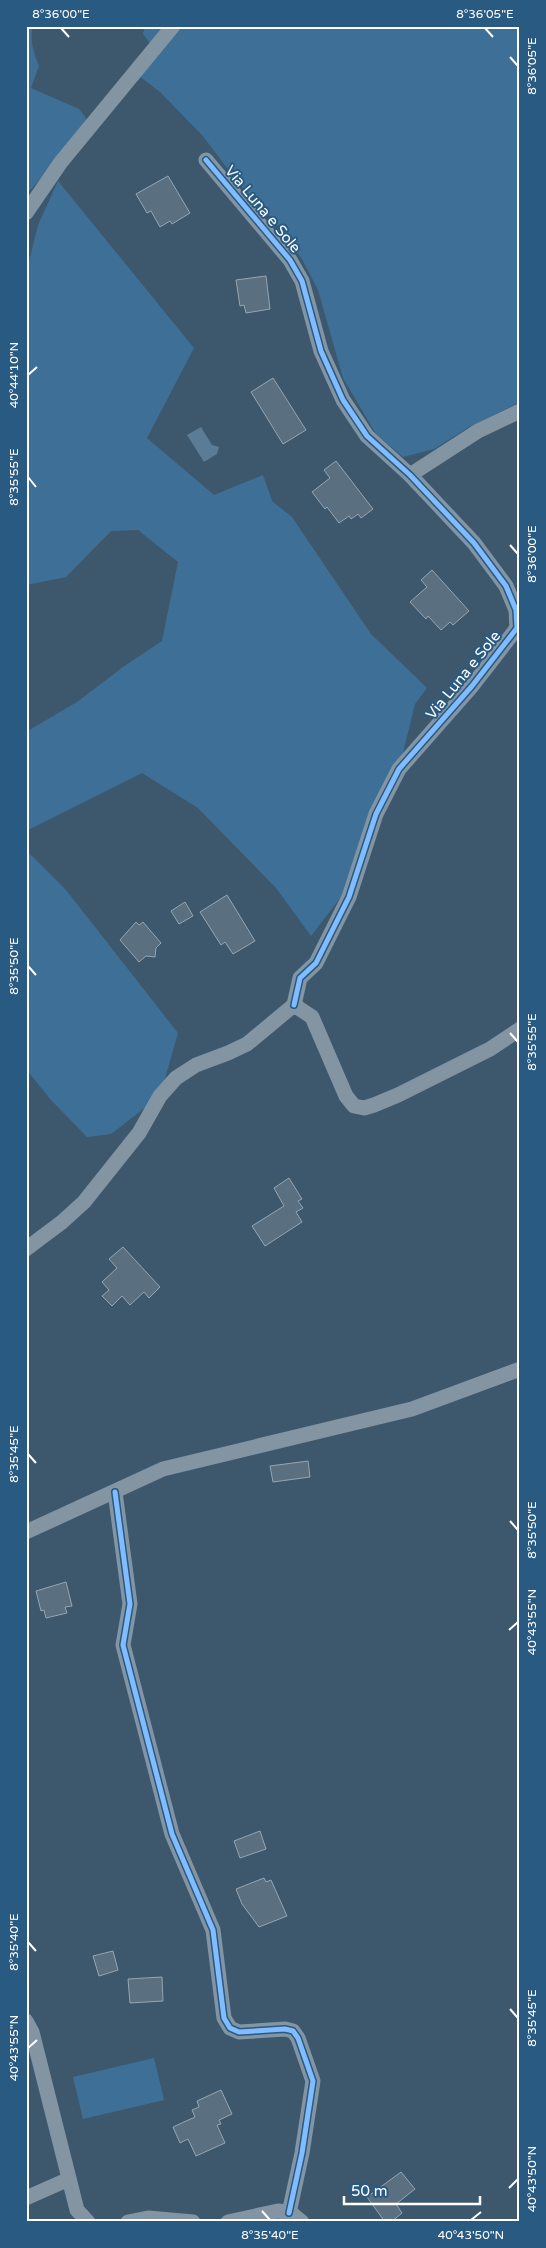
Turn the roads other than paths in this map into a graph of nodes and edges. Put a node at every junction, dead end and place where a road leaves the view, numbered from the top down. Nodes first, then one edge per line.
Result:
1 (173, 26) edge
2 (206, 160) dead end
3 (26, 213) edge
4 (520, 411) edge
5 (410, 476) junction
6 (294, 1005) junction
7 (520, 1028) edge
8 (26, 1249) edge
9 (520, 1369) edge
10 (115, 1492) junction
11 (26, 1532) edge
12 (26, 2021) edge
13 (69, 2179) junction
14 (26, 2198) edge
15 (289, 2213) junction
16 (88, 2222) edge
17 (128, 2222) edge
18 (193, 2222) edge
19 (228, 2222) edge
20 (302, 2222) edge

1 - 3 street
2 - 5 street, Via Luna e Sole
4 - 5 street
5 - 6 street, Via Luna e Sole
6 - 7 street
6 - 8 street
9 - 10 street
10 - 11 street
10 - 15 street
12 - 13 street
13 - 14 street
13 - 16 street
15 - 19 street
15 - 20 street
17 - 18 street

